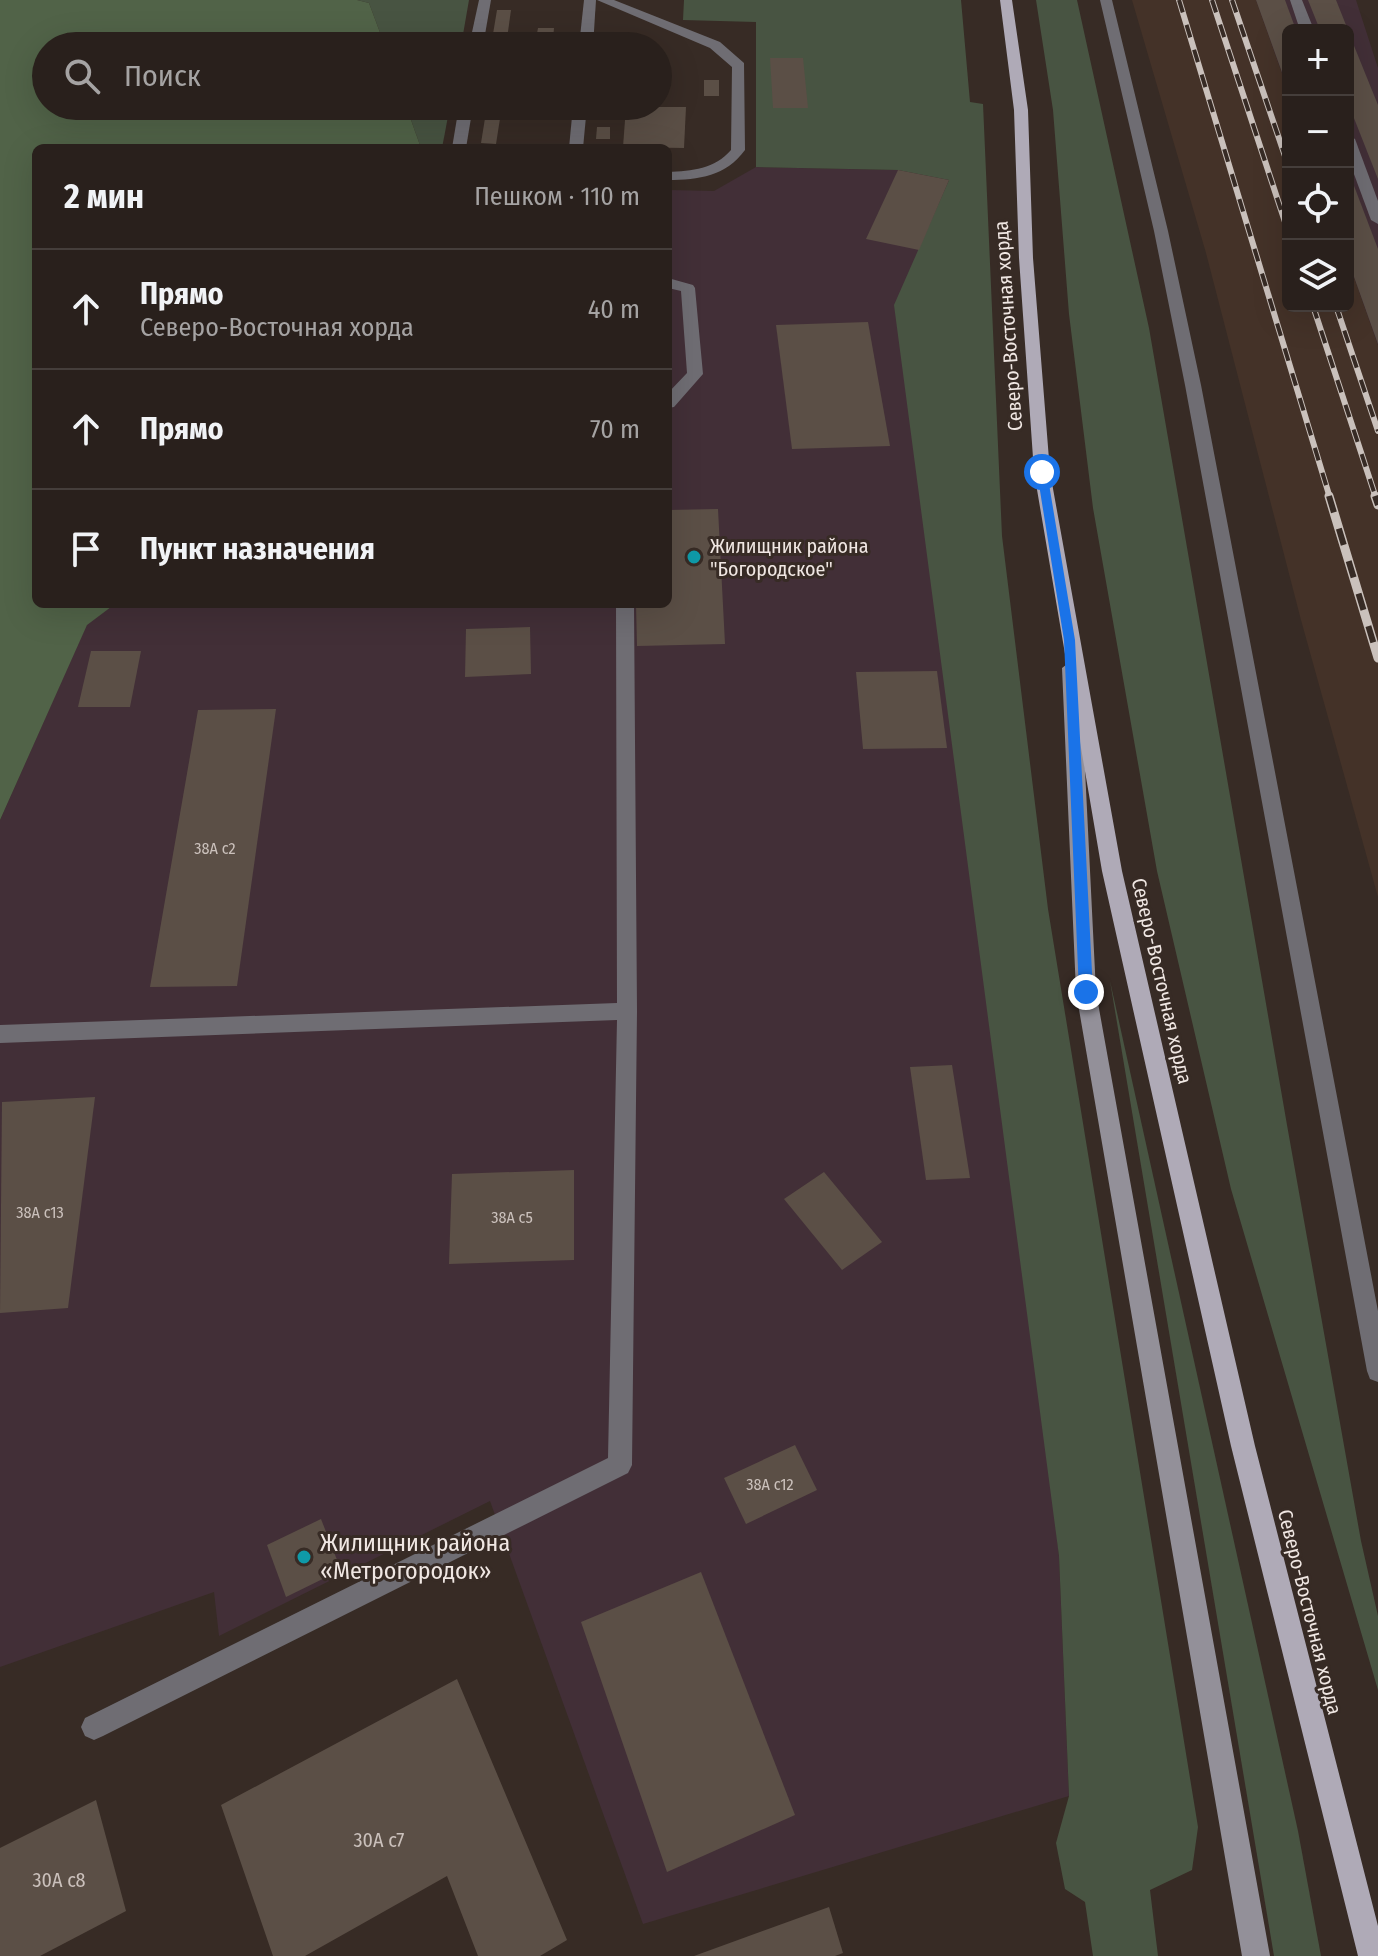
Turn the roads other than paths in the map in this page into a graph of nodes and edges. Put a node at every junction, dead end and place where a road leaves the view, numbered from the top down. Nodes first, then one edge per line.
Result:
1 (485, 0) edge
2 (590, 0) edge
3 (603, 0) edge
4 (1006, 0) edge
5 (1106, 0) edge
6 (1296, 0) edge
7 (1305, 24) edge
8 (479, 32) edge
9 (587, 32) edge
10 (464, 120) edge
11 (579, 120) edge
12 (460, 144) edge
13 (576, 144) edge
14 (1354, 155) edge
15 (672, 176) edge
16 (1378, 220) edge
17 (672, 284) edge
18 (672, 399) edge
19 (625, 608) edge
20 (1069, 640) junction
21 (627, 1011) junction
22 (0, 1034) edge
23 (1378, 1371) edge
24 (94, 1727) dead end
25 (1256, 1956) edge
26 (1372, 1956) edge

1 - 8 street
2 - 9 street
3 - 15 street
4 - 20 main road, Северо-Восточная хорда
5 - 23 street
6 - 7 street
10 - 12 street
11 - 13 street
14 - 16 street
17 - 18 street
19 - 21 street
20 - 25 street
20 - 26 main road, Северо-Восточная хорда
21 - 22 street
21 - 24 street

